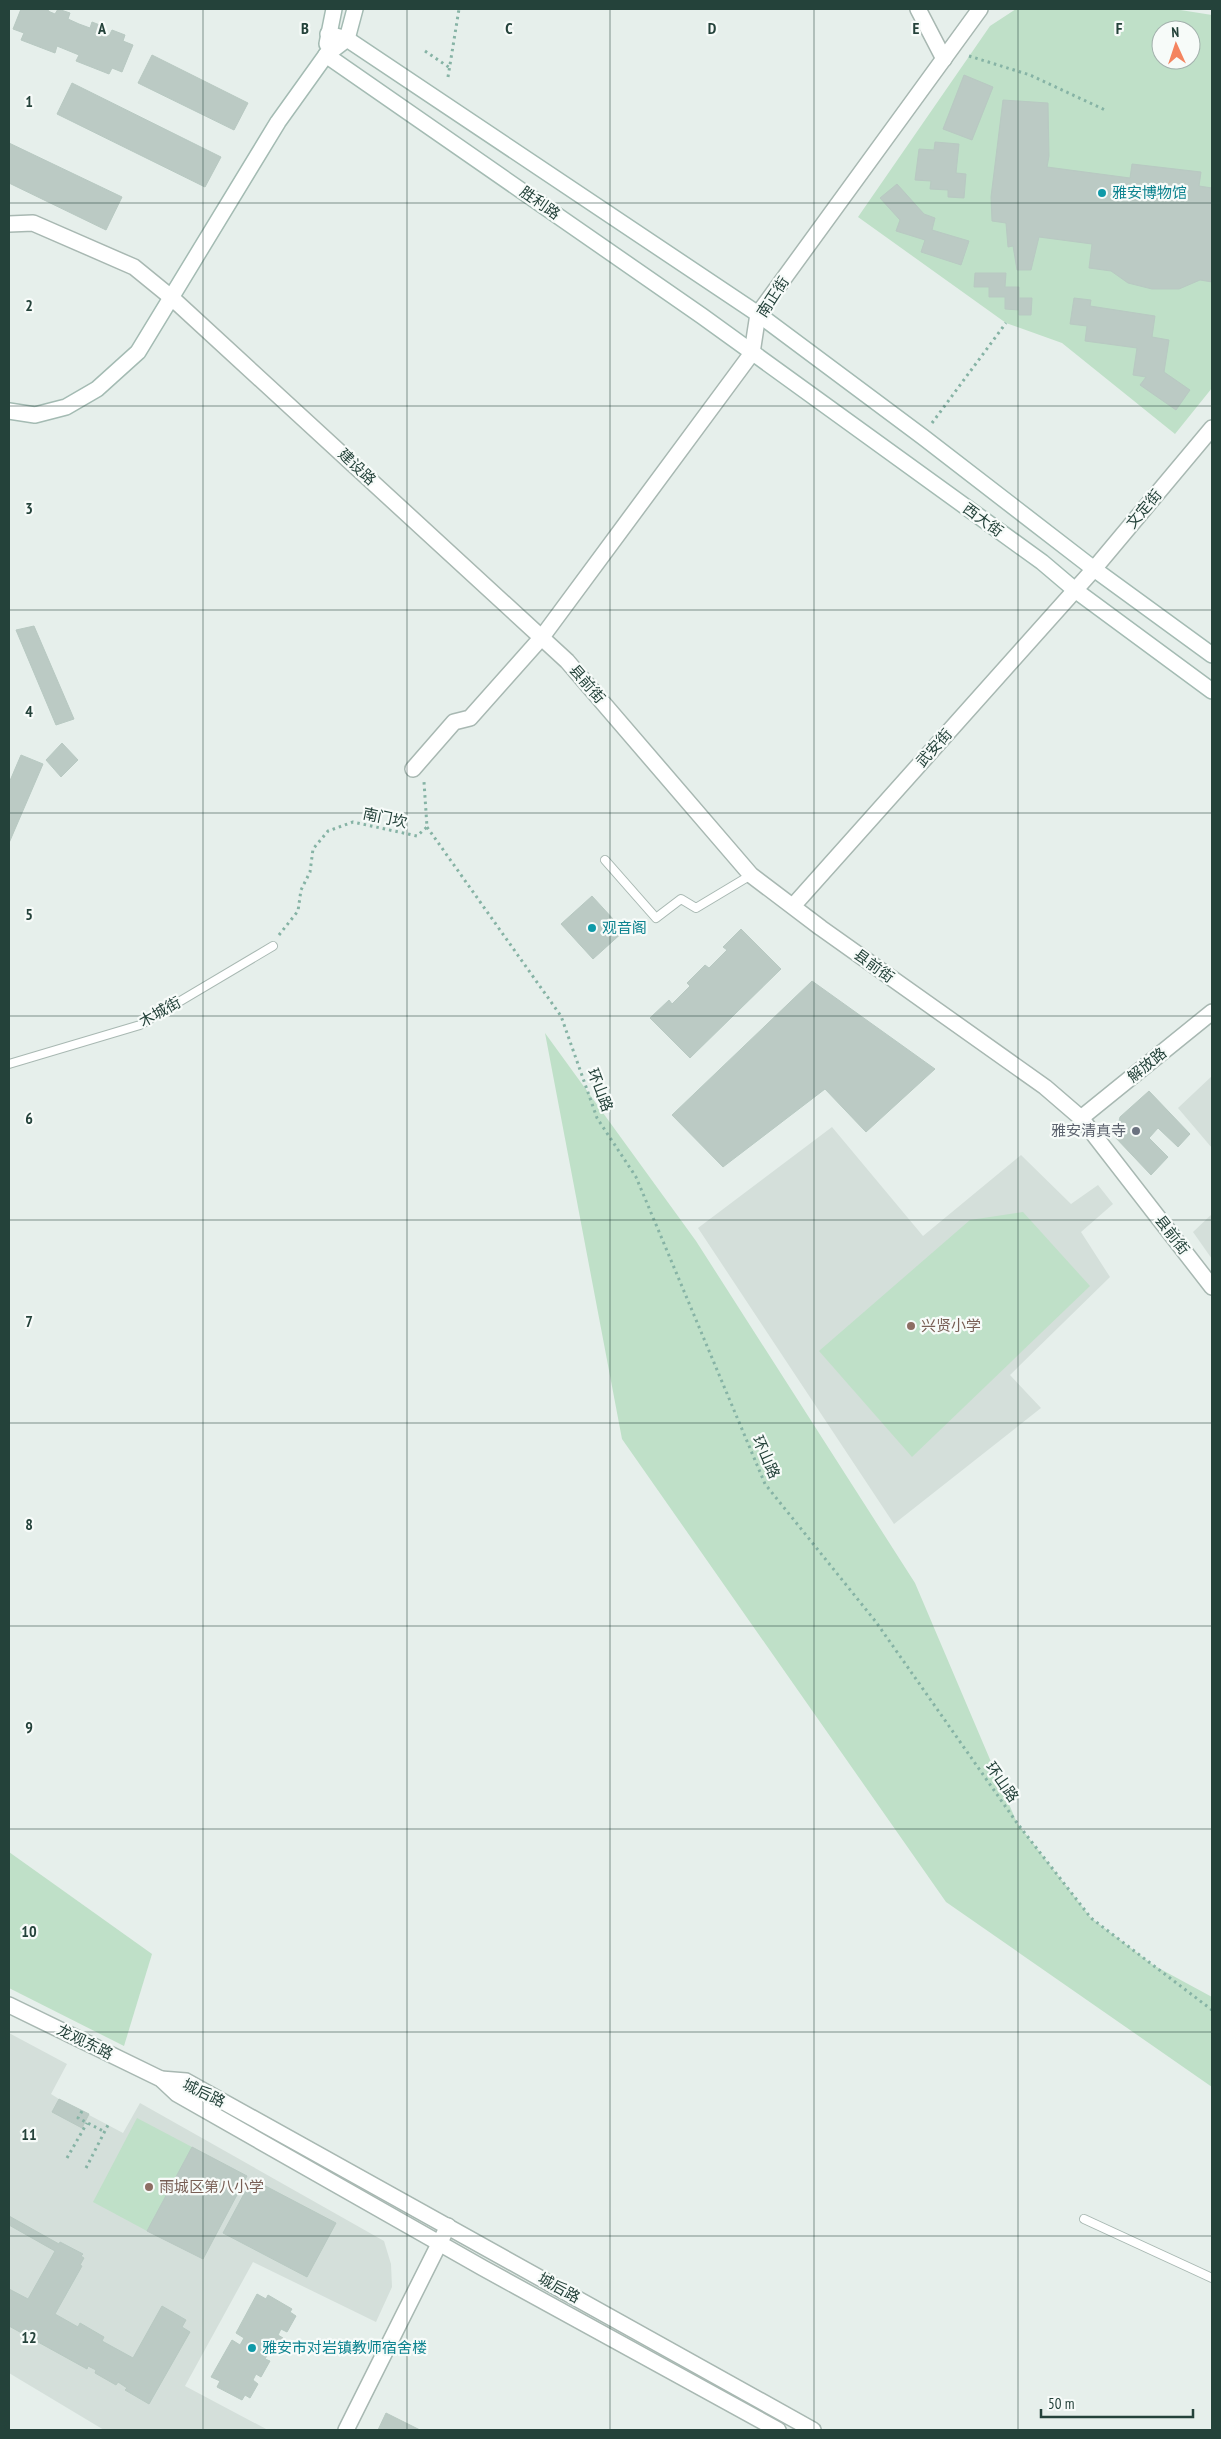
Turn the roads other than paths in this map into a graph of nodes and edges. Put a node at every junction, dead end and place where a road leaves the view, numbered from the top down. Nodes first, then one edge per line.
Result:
1 (334, 9) edge
2 (356, 9) edge
3 (918, 9) edge
4 (980, 9) edge
5 (328, 34) junction
6 (347, 39) junction
7 (326, 55) junction
8 (944, 59) junction
9 (9, 224) edge
10 (172, 298) junction
11 (758, 314) junction
12 (752, 353) junction
13 (9, 411) edge
14 (1212, 428) edge
15 (1094, 570) junction
16 (1075, 590) junction
17 (542, 637) junction
18 (1212, 655) edge
19 (1212, 691) edge
20 (418, 773) road end
21 (605, 860) dead end
22 (752, 875) junction
23 (793, 906) junction
24 (273, 946) road end
25 (1212, 1012) edge
26 (9, 1064) edge
27 (1081, 1118) junction
28 (1212, 1287) edge
29 (9, 2005) edge
30 (161, 2079) junction
31 (1084, 2219) dead end
32 (448, 2226) junction
33 (440, 2242) junction
34 (1212, 2278) edge
35 (346, 2430) edge
36 (778, 2430) edge
37 (813, 2430) edge

1 - 5 street
2 - 6 street
3 - 8 street
4 - 8 street, 南正街
5 - 6 street, 胜利路
5 - 7 street
6 - 7 street
6 - 11 street, 胜利路
7 - 10 street
7 - 12 street, 胜利路
8 - 11 street, 南正街
9 - 10 street, 建设路
10 - 13 street
10 - 17 street, 建设路
11 - 12 street, 南正街
11 - 15 street, 西大街
12 - 16 street, 西大街
12 - 17 street, 南正街
14 - 15 street, 文定街
15 - 16 street, 文定街
15 - 18 street, 西大街
16 - 19 street, 西大街
16 - 23 street, 武安街
17 - 20 street, 南正街
17 - 22 street, 县前街
21 - 22 lane
22 - 23 street, 县前街
23 - 27 street, 县前街
24 - 26 lane, 木城街
25 - 27 street, 解放路
27 - 28 street, 县前街
29 - 30 street, 龙观东路
30 - 32 street, 城后路
30 - 33 street, 城后路
31 - 34 lane
32 - 33 street
32 - 37 street, 城后路
33 - 35 street
33 - 36 street, 城后路

